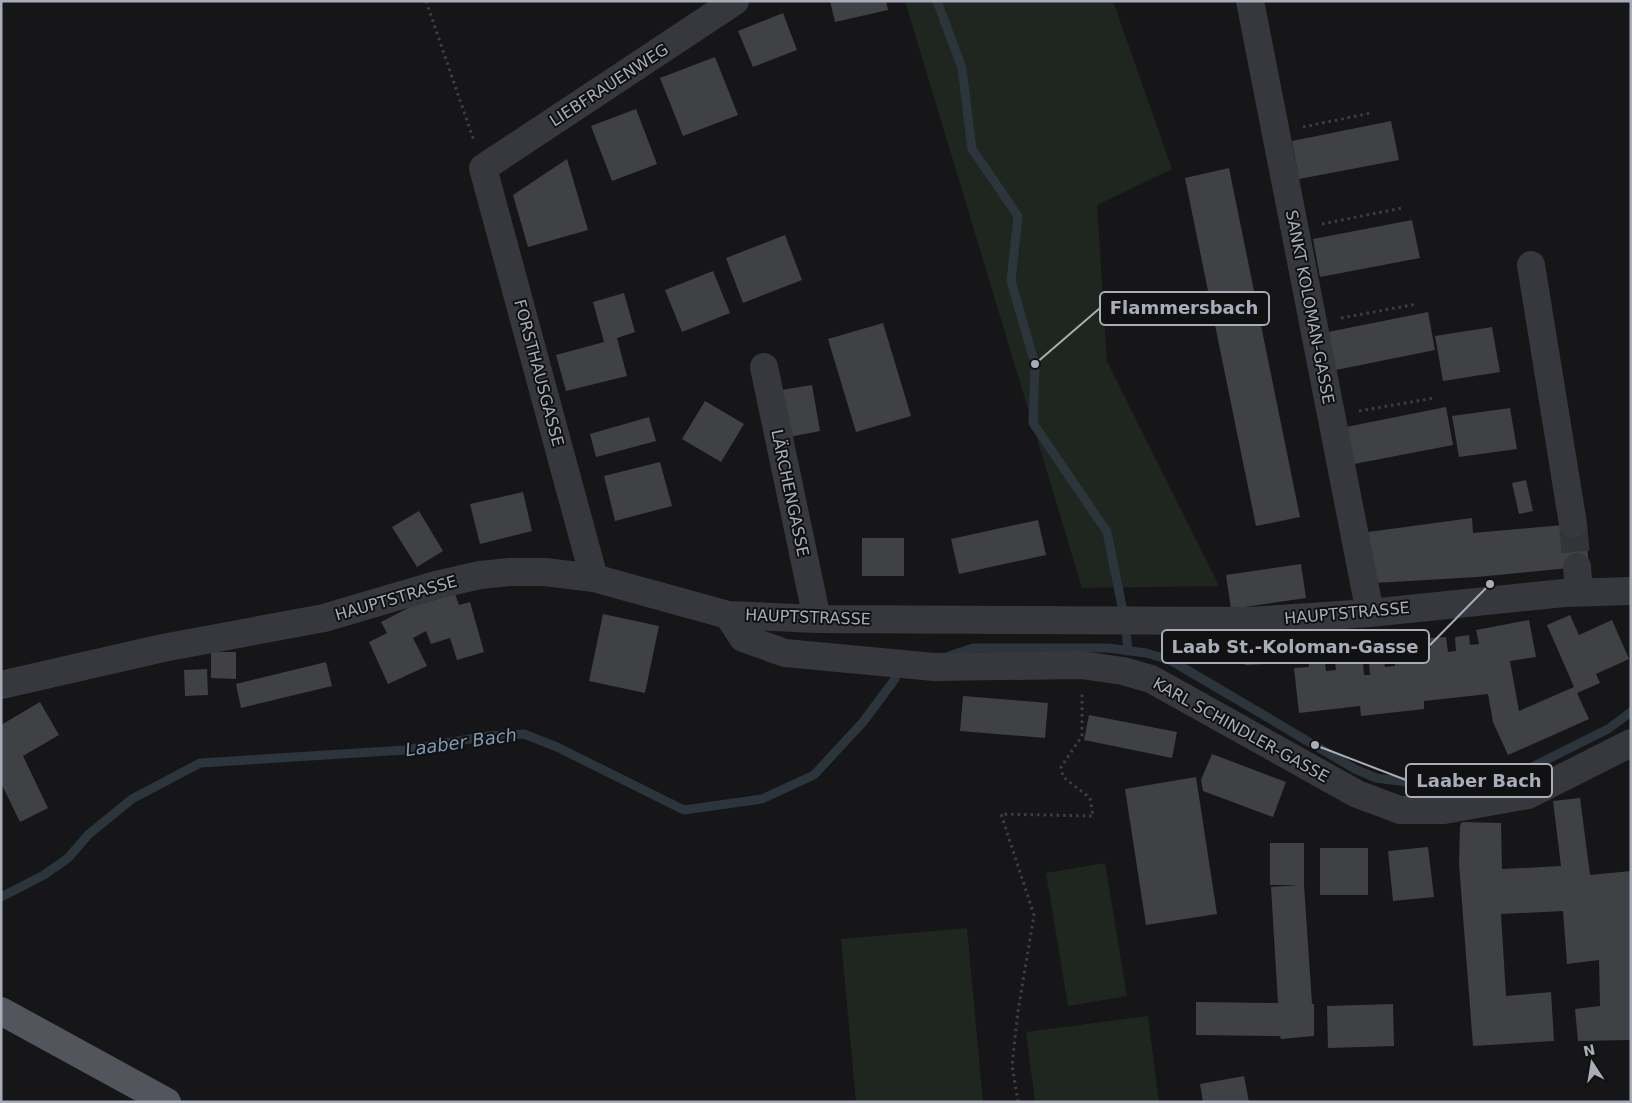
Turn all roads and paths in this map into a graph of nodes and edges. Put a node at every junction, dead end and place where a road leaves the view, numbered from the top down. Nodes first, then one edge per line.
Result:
1 (426, 1) edge
2 (735, 1) edge
3 (1250, 1) edge
4 (1371, 113) dead end
5 (1276, 132) junction
6 (483, 168) junction
7 (1402, 208) dead end
8 (1295, 229) junction
9 (1531, 265) dead end
10 (1417, 304) dead end
11 (1313, 324) junction
12 (764, 367) dead end
13 (1434, 398) dead end
14 (1332, 416) junction
15 (1573, 524) tunnel mouth
16 (594, 578) junction
17 (1631, 591) edge
18 (1370, 612) junction
19 (728, 615) junction
20 (817, 620) junction
21 (1081, 665) junction
22 (1, 685) edge
23 (1631, 743) edge
24 (1, 1011) edge
25 (167, 1102) edge
26 (1018, 1102) edge

1 - 6 path
2 - 6 street, LIEBFRAUENWEG
3 - 5 street, SANKT KOLOMAN-GASSE
4 - 5 path
5 - 8 street, SANKT KOLOMAN-GASSE
6 - 16 street, FORSTHAUSGASSE
7 - 8 path
8 - 11 street, SANKT KOLOMAN-GASSE
9 - 15 street
10 - 11 path
11 - 14 street, SANKT KOLOMAN-GASSE
12 - 20 street, LÄRCHENGASSE
13 - 14 path
14 - 18 street, SANKT KOLOMAN-GASSE
16 - 19 street, HAUPTSTRASSE
16 - 22 street, HAUPTSTRASSE
17 - 18 street, HAUPTSTRASSE
18 - 20 street, HAUPTSTRASSE
19 - 20 street, HAUPTSTRASSE
19 - 21 street, KARL SCHINDLER-GASSE
21 - 23 street, KARL SCHINDLER-GASSE
21 - 26 path
24 - 25 main road

